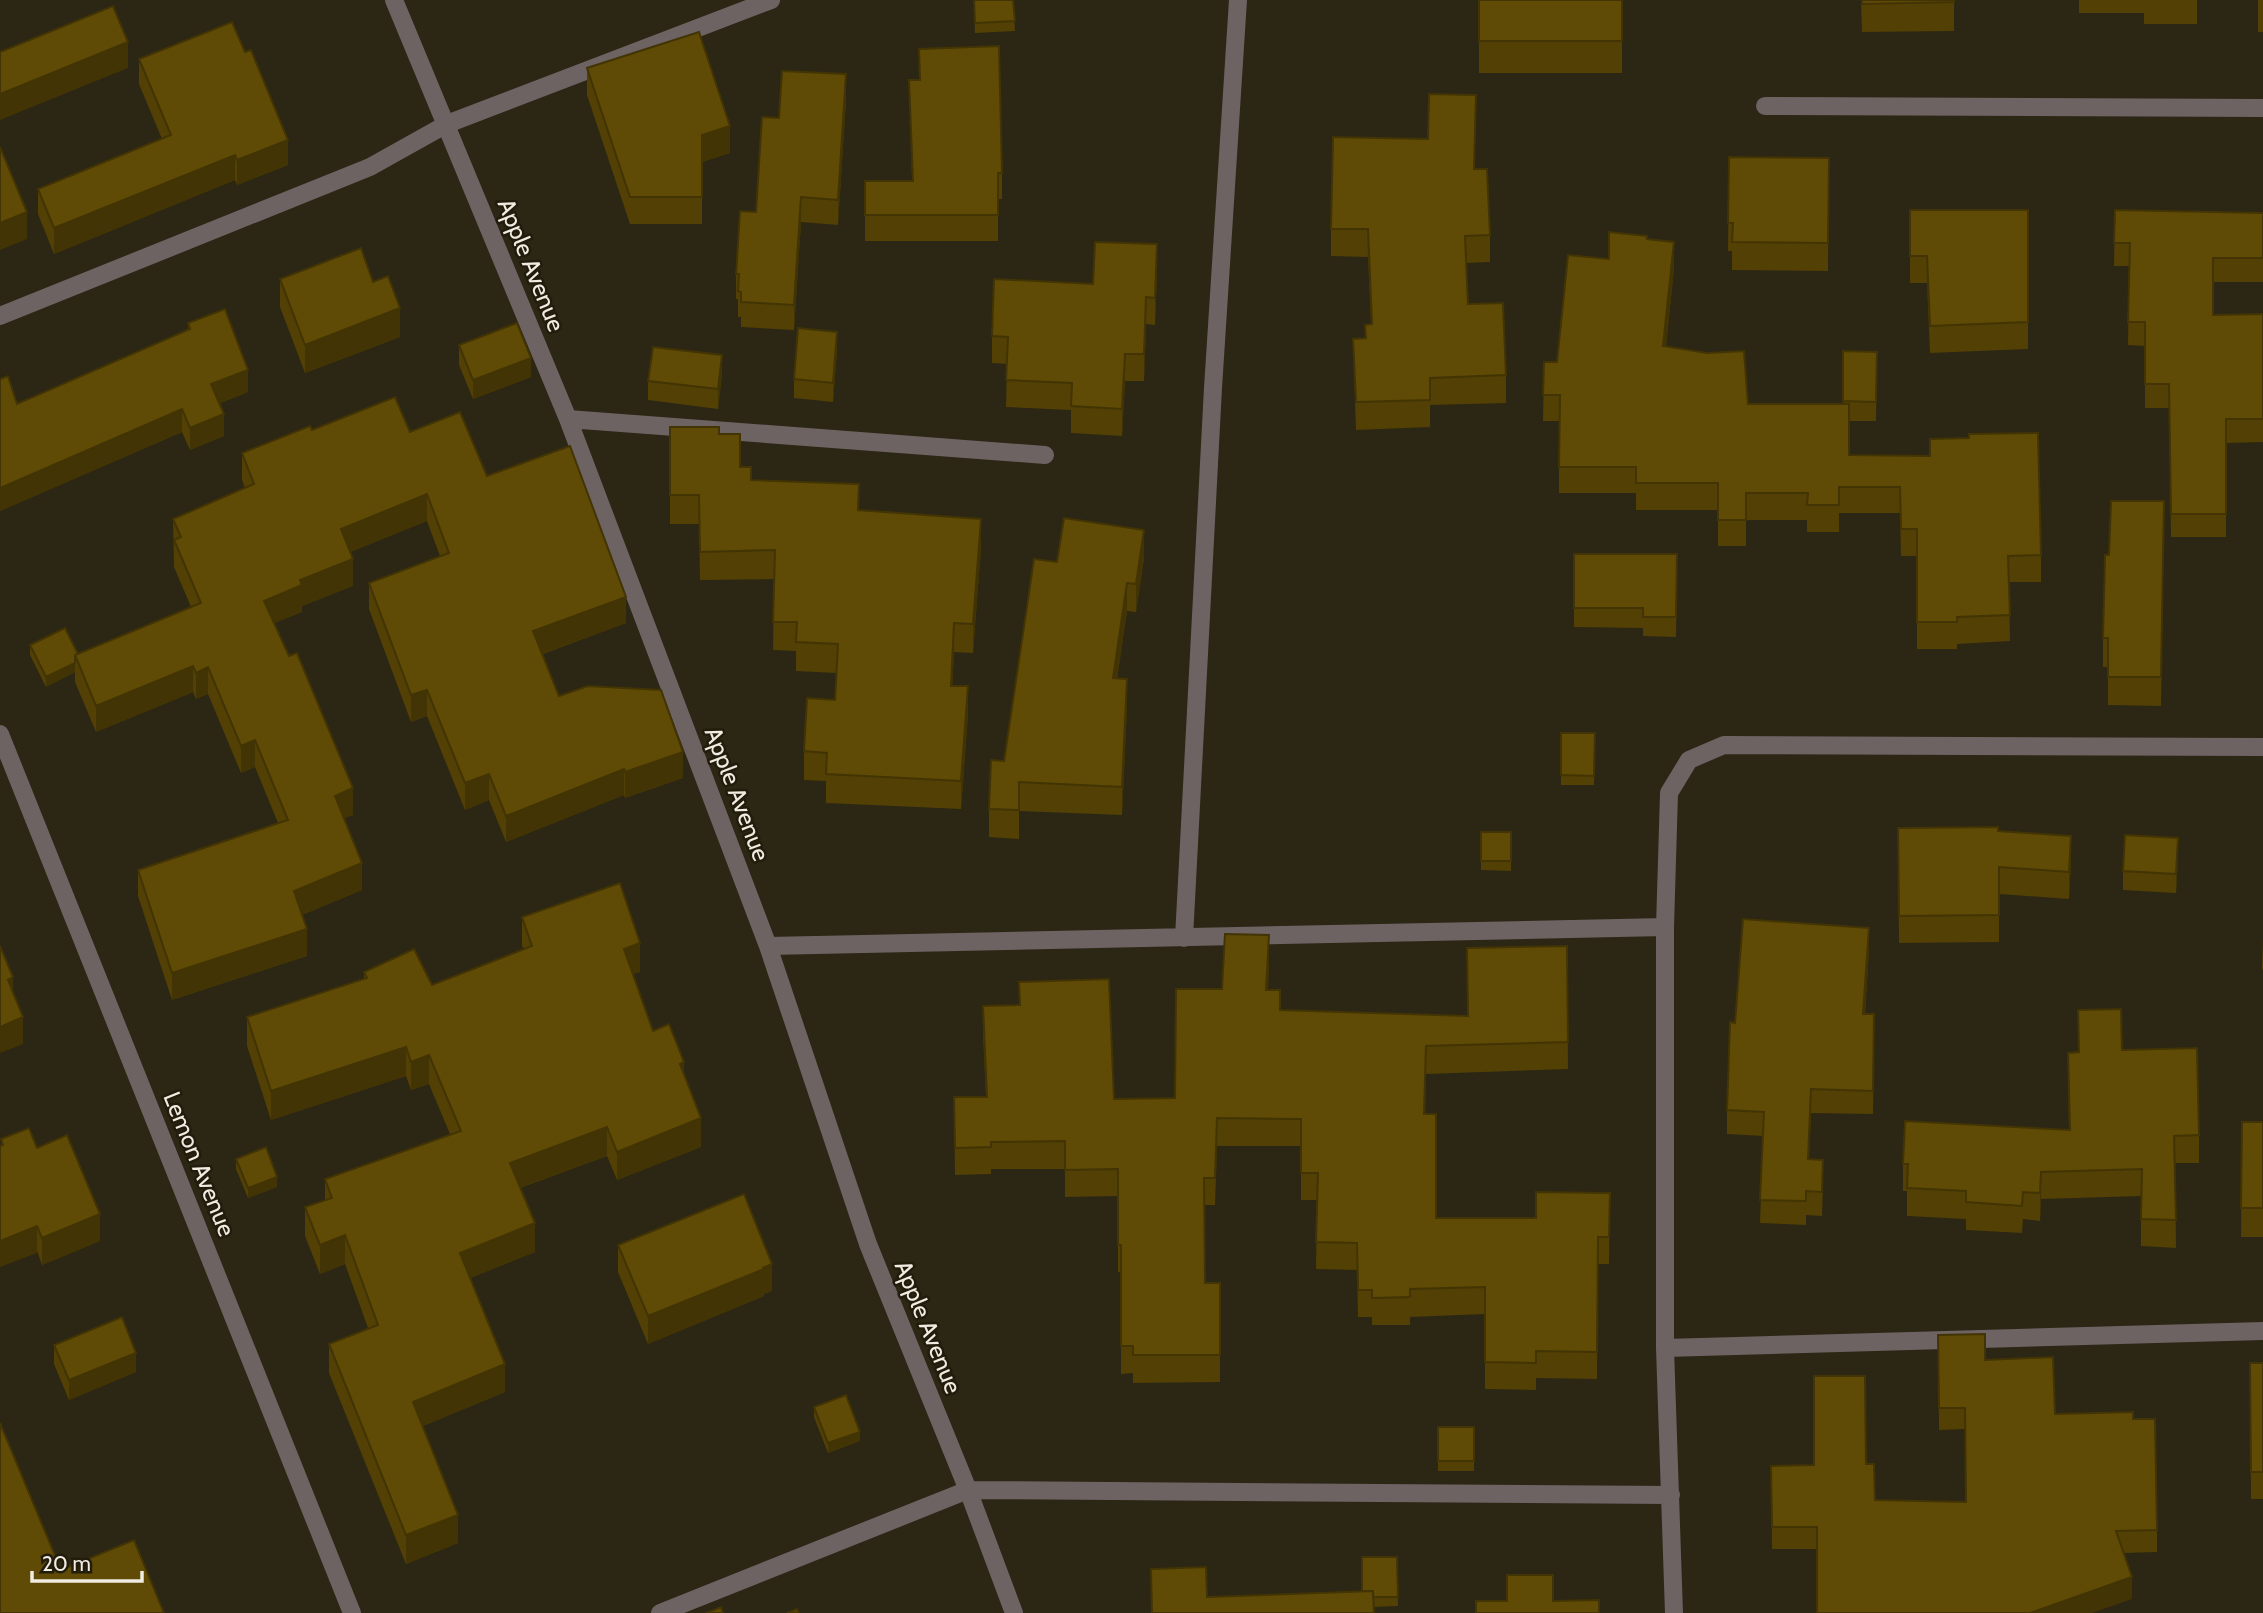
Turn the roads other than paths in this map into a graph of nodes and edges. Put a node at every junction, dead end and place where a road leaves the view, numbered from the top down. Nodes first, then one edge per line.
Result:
1 (394, 0) edge
2 (771, 0) edge
3 (1238, 0) edge
4 (1765, 106) dead end
5 (2263, 108) edge
6 (447, 124) junction
7 (0, 316) edge
8 (568, 419) junction
9 (1045, 455) dead end
10 (0, 733) edge
11 (2263, 747) edge
12 (1665, 927) junction
13 (1184, 938) junction
14 (768, 946) junction
15 (2263, 1331) edge
16 (1665, 1348) junction
17 (968, 1490) junction
18 (1671, 1494) junction
19 (352, 1613) edge
20 (660, 1613) edge
21 (1014, 1613) edge
22 (1674, 1613) edge

1 - 6 street, Apple Avenue
2 - 6 street
3 - 13 street
4 - 5 street
6 - 7 street
6 - 8 street, Apple Avenue
8 - 9 street
8 - 14 street, Apple Avenue
10 - 19 street, Lemon Avenue
11 - 12 street
12 - 13 street
12 - 16 street
13 - 14 street
14 - 17 street, Apple Avenue
15 - 16 street
16 - 18 street
17 - 18 street
17 - 20 street
17 - 21 street, Apple Avenue
18 - 22 street

